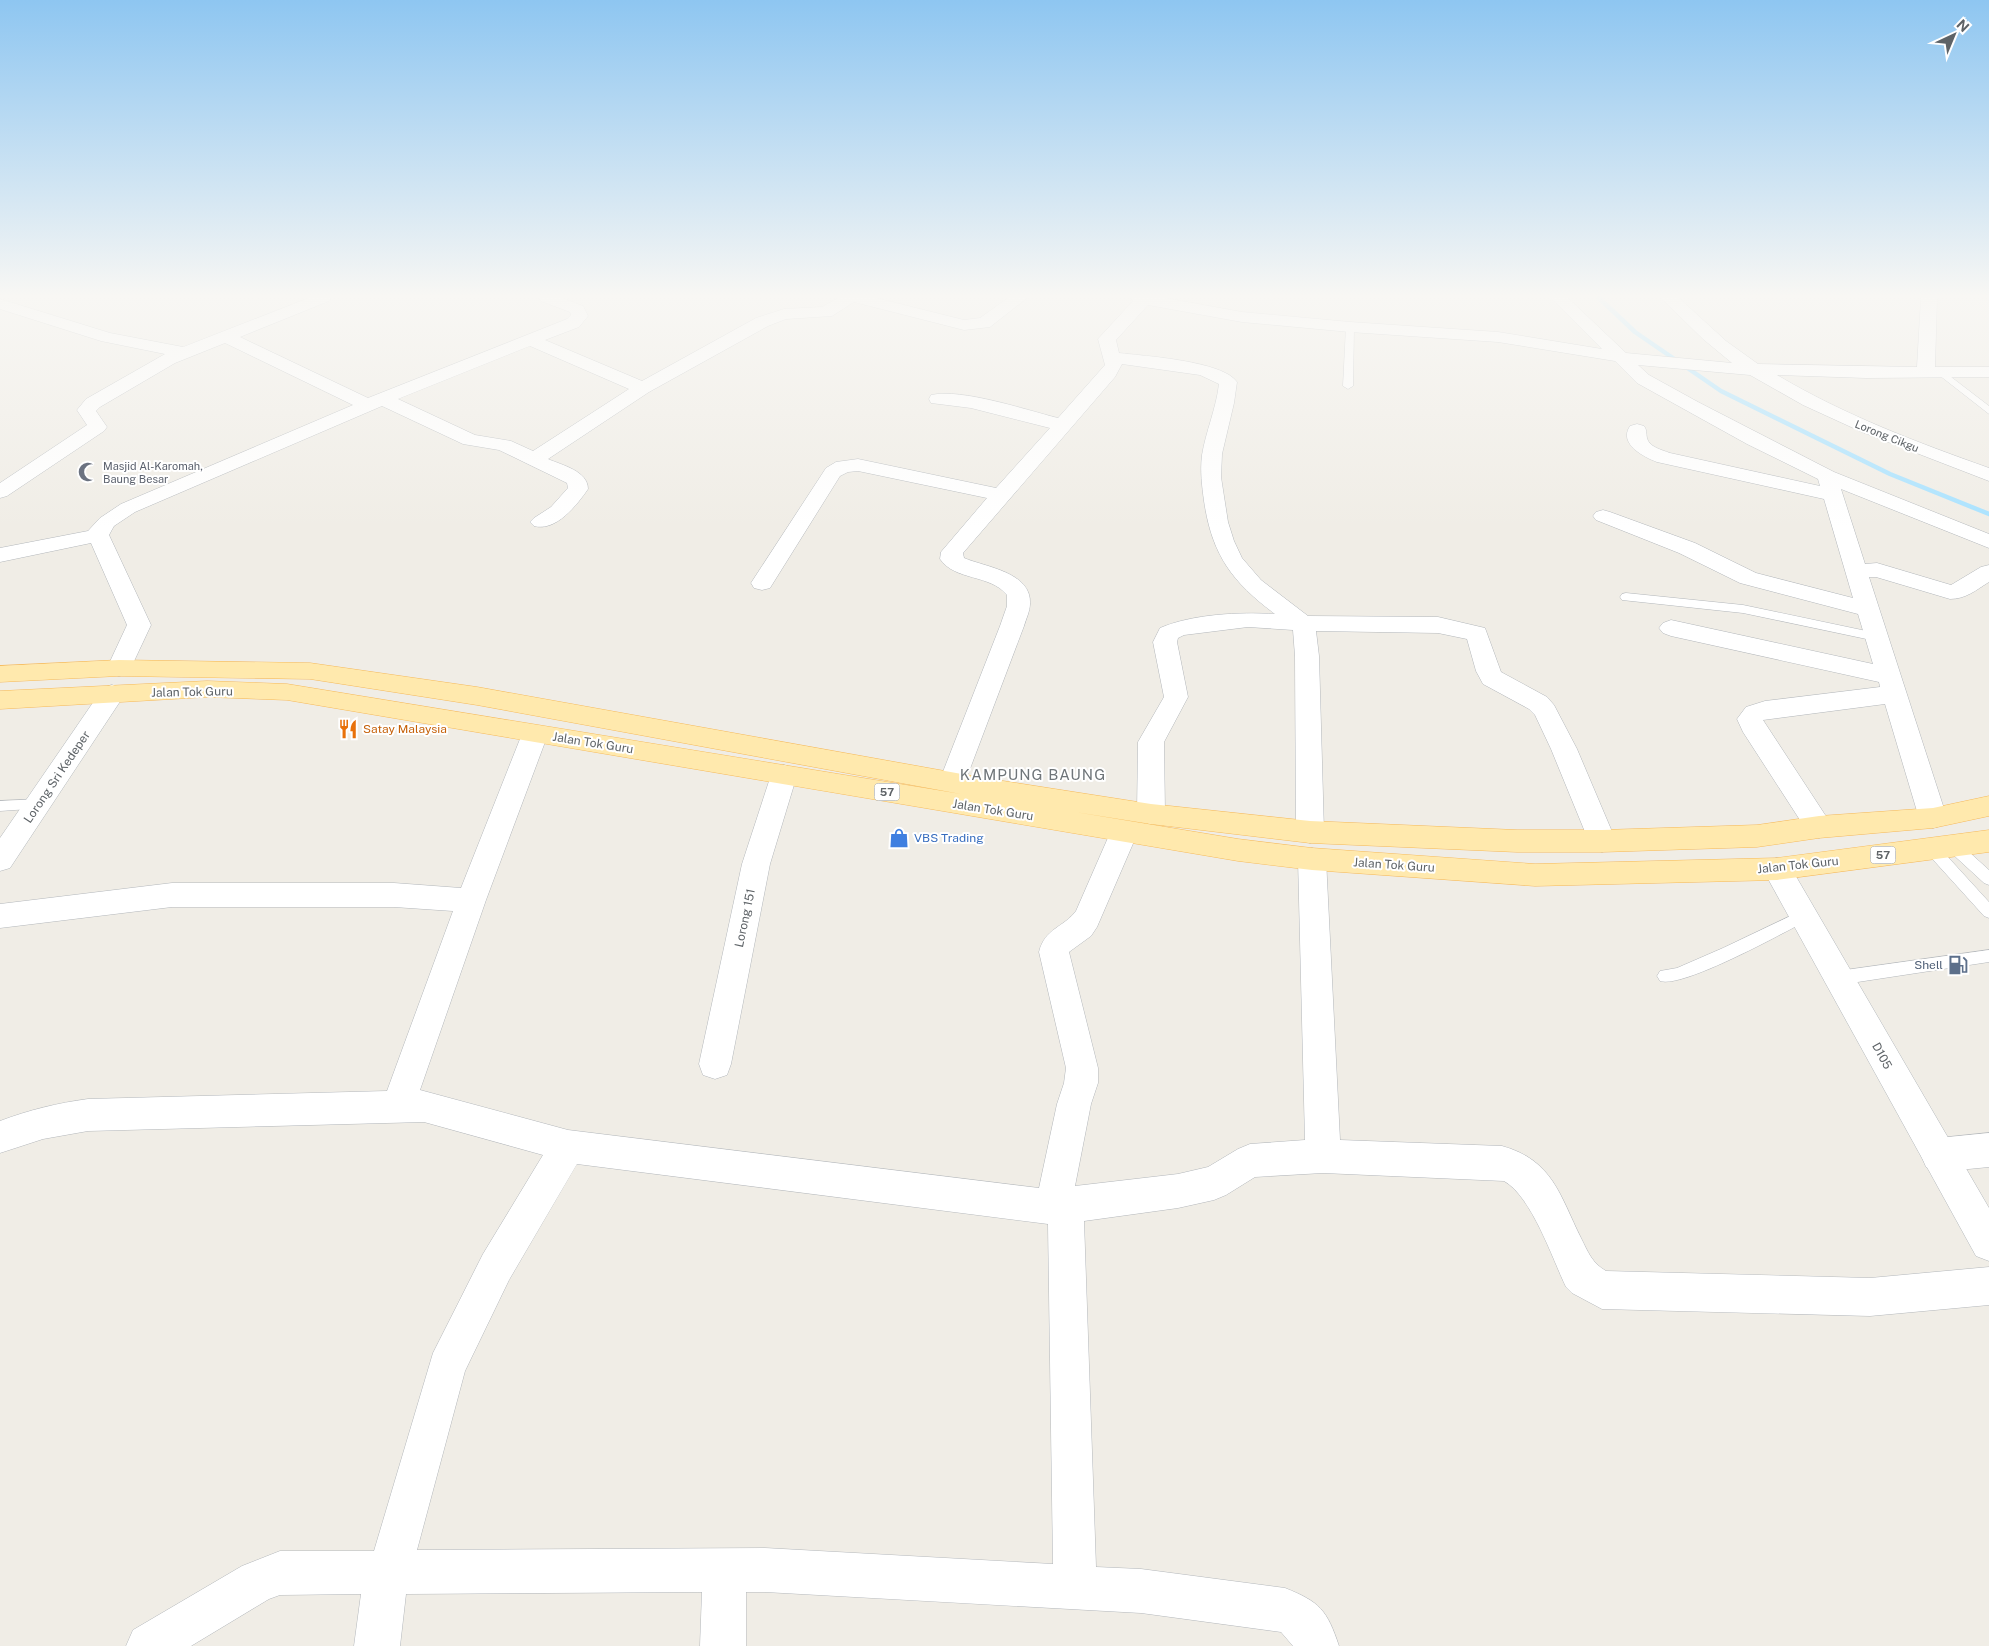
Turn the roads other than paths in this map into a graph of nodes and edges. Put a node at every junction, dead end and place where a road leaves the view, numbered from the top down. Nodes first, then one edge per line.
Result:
1 (145, 375) edge
2 (313, 375) edge
3 (443, 375) edge
4 (612, 375) edge
5 (667, 375) edge
6 (1107, 375) edge
7 (1213, 375) edge
8 (1348, 375) edge
9 (1640, 375) edge
10 (1759, 375) edge
11 (1937, 375) edge
12 (1348, 386) dead end
13 (643, 388) junction
14 (938, 399) dead end
15 (375, 402) junction
16 (1989, 411) edge
17 (1062, 425) junction
18 (1637, 430) dead end
19 (534, 459) junction
20 (0, 468) edge
21 (27, 473) junction
22 (1989, 475) edge
23 (1830, 485) junction
24 (0, 492) edge
25 (1000, 495) junction
26 (1603, 516) dead end
27 (541, 522) dead end
28 (98, 536) junction
29 (1989, 542) edge
30 (0, 555) edge
31 (1857, 571) junction
32 (1989, 572) edge
33 (762, 583) dead end
34 (1626, 597) dead end
35 (1868, 609) junction
36 (1304, 623) junction
37 (1671, 628) dead end
38 (1876, 637) junction
39 (120, 668) junction
40 (0, 674) edge
41 (1891, 685) junction
42 (112, 694) junction
43 (0, 700) edge
44 (535, 734) junction
45 (784, 775) junction
46 (952, 782) junction
47 (39, 804) junction
48 (0, 806) edge
49 (1986, 807) edge
50 (1151, 814) junction
51 (1933, 818) junction
52 (1819, 827) junction
53 (1124, 832) junction
54 (1602, 841) junction
55 (1989, 842) edge
56 (1311, 845) junction
57 (1942, 848) junction
58 (0, 860) edge
59 (1777, 869) junction
60 (1989, 879) edge
61 (471, 900) junction
62 (1989, 912) edge
63 (0, 916) edge
64 (1803, 916) junction
65 (1989, 956) edge
66 (1665, 976) dead end
67 (1838, 978) junction
68 (715, 1064) dead end
69 (398, 1106) junction
70 (0, 1136) edge
71 (568, 1146) junction
72 (1989, 1150) edge
73 (1938, 1155) junction
74 (1323, 1156) junction
75 (1059, 1206) junction
76 (1989, 1243) edge
77 (1989, 1286) edge
78 (724, 1571) junction
79 (388, 1573) junction
80 (1074, 1588) junction
81 (149, 1646) edge
82 (377, 1646) edge
83 (723, 1646) edge
84 (1316, 1646) edge

1 - 21 street
2 - 15 street
3 - 15 street
4 - 13 street
5 - 13 street
6 - 17 street
7 - 36 street
8 - 12 lane
9 - 23 street
10 - 22 street, Lorong Cikgu
11 - 16 lane
13 - 19 street
14 - 17 street
15 - 19 street
15 - 28 street
17 - 25 street
18 - 23 street
19 - 27 street
20 - 21 street
21 - 24 street
23 - 29 street
23 - 31 street
25 - 33 street
25 - 46 street
26 - 35 street
28 - 30 street
28 - 39 street
31 - 32 street
31 - 35 street
34 - 38 lane
35 - 38 street
36 - 50 street
36 - 54 street
36 - 56 street
37 - 41 street
38 - 41 street
39 - 40 main road, Jalan Tok Guru / 57
39 - 46 main road, Jalan Tok Guru / 57
41 - 51 street
41 - 52 street
42 - 43 main road, Jalan Tok Guru / 57
42 - 44 main road, Jalan Tok Guru / 57
42 - 47 street, Lorong Sri Kedeper
44 - 45 main road, Jalan Tok Guru / 57
44 - 61 street
45 - 53 main road, Jalan Tok Guru / 57
45 - 68 street, Lorong 151
46 - 50 main road, Jalan Tok Guru / 57
47 - 48 lane
47 - 58 street, Lorong Sri Kedeper
49 - 51 main road, Jalan Tok Guru / 57
50 - 56 main road, Jalan Tok Guru / 57
51 - 52 main road, Jalan Tok Guru / 57
52 - 54 main road, Jalan Tok Guru / 57
53 - 56 main road, Jalan Tok Guru / 57
53 - 75 street
54 - 56 main road, Jalan Tok Guru / 57
55 - 57 main road, Jalan Tok Guru / 57
56 - 59 main road, Jalan Tok Guru / 57
56 - 74 street
57 - 59 main road, Jalan Tok Guru / 57
57 - 60 lane
57 - 62 lane
59 - 64 street, D105
61 - 63 street
61 - 69 street
64 - 66 lane
64 - 67 street, D105
65 - 67 lane
67 - 73 street, D105
69 - 70 street
69 - 71 street
71 - 75 street
71 - 79 street
72 - 73 street
73 - 76 street, D105
74 - 75 street
74 - 77 street
75 - 80 street
78 - 79 street
78 - 80 street
78 - 83 street
79 - 81 street
79 - 82 street
80 - 84 street

